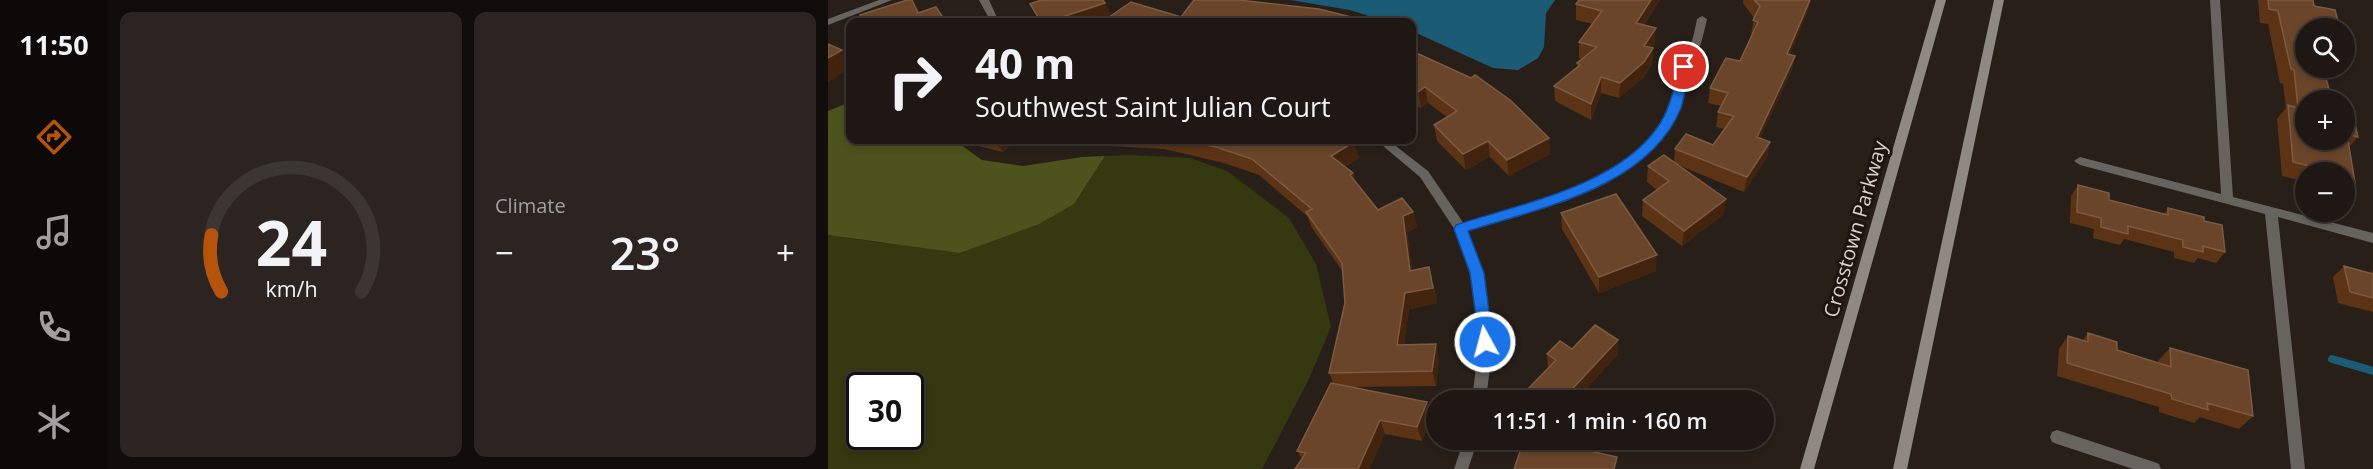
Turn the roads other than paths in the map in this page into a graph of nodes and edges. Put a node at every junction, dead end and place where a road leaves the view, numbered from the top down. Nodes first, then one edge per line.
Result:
1 (887, 0) edge
2 (984, 0) edge
3 (1941, 0) edge
4 (1999, 0) edge
5 (2215, 0) edge
6 (993, 18) edge
7 (1702, 19) dead end
8 (828, 22) edge
9 (1385, 144) edge
10 (2080, 161) dead end
11 (2227, 200) junction
12 (2271, 211) junction
13 (1461, 229) junction
14 (2373, 238) edge
15 (1480, 390) edge
16 (2057, 437) dead end
17 (1468, 450) edge
18 (1461, 469) edge
19 (1807, 469) edge
20 (1900, 469) edge
21 (2154, 469) edge
22 (2298, 469) edge

1 - 8 street
2 - 6 street
3 - 19 main road, Crosstown Parkway
4 - 20 main road
5 - 11 street
7 - 13 street
9 - 13 street
10 - 11 street
11 - 12 street
12 - 14 street
12 - 22 street
13 - 15 street
16 - 21 street
17 - 18 street

